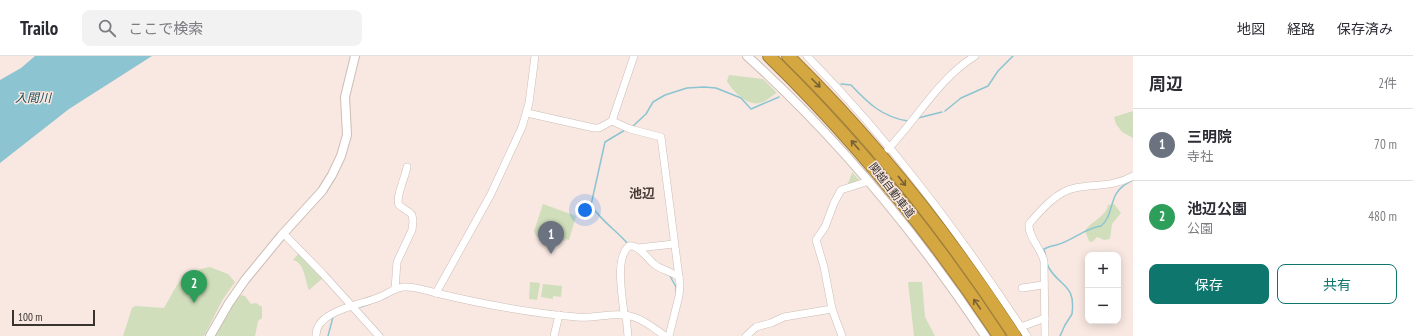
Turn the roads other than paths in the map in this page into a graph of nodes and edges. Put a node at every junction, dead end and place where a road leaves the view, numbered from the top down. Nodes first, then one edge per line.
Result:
1 (355, 56) edge
2 (535, 56) edge
3 (634, 56) edge
4 (747, 56) edge
5 (770, 56) edge
6 (788, 56) edge
7 (807, 56) edge
8 (975, 56) edge
9 (963, 60) edge
10 (527, 113) junction
11 (612, 120) junction
12 (888, 148) junction
13 (408, 167) dead end
14 (866, 176) junction
15 (1133, 176) edge
16 (283, 233) junction
17 (674, 244) junction
18 (638, 248) junction
19 (679, 277) junction
20 (1043, 285) junction
21 (1022, 288) dead end
22 (395, 289) junction
23 (436, 293) junction
24 (354, 308) junction
25 (832, 309) junction
26 (559, 315) junction
27 (625, 315) junction
28 (1045, 318) junction
29 (1018, 331) edge
30 (210, 336) edge
31 (316, 336) edge
32 (379, 336) edge
33 (554, 336) edge
34 (628, 336) edge
35 (665, 336) edge
36 (669, 336) edge
37 (746, 336) edge
38 (842, 336) edge
39 (985, 336) edge
40 (998, 336) edge
41 (1027, 336) edge
42 (1045, 336) edge

1 - 16 street
2 - 10 street
3 - 11 street
4 - 14 street
40 -> 5 highway, 関越自動車道
6 -> 29 highway, 関越自動車道
7 - 12 street
8 - 9 street
9 - 12 street
10 - 11 street
10 - 23 street
11 - 17 street
12 - 29 street
13 - 22 street
14 - 25 street
14 - 39 street
15 - 20 street
16 - 24 street
16 - 30 street
17 - 18 street
17 - 19 street
18 - 19 street
18 - 27 street
19 - 36 street
20 - 21 street
20 - 28 street
22 - 23 street
22 - 24 street
23 - 26 street
24 - 31 street
24 - 32 street
25 - 37 street
25 - 38 street
26 - 27 street
26 - 33 street
27 - 34 street
27 - 35 street
28 - 29 street
28 - 42 street
29 - 41 street

